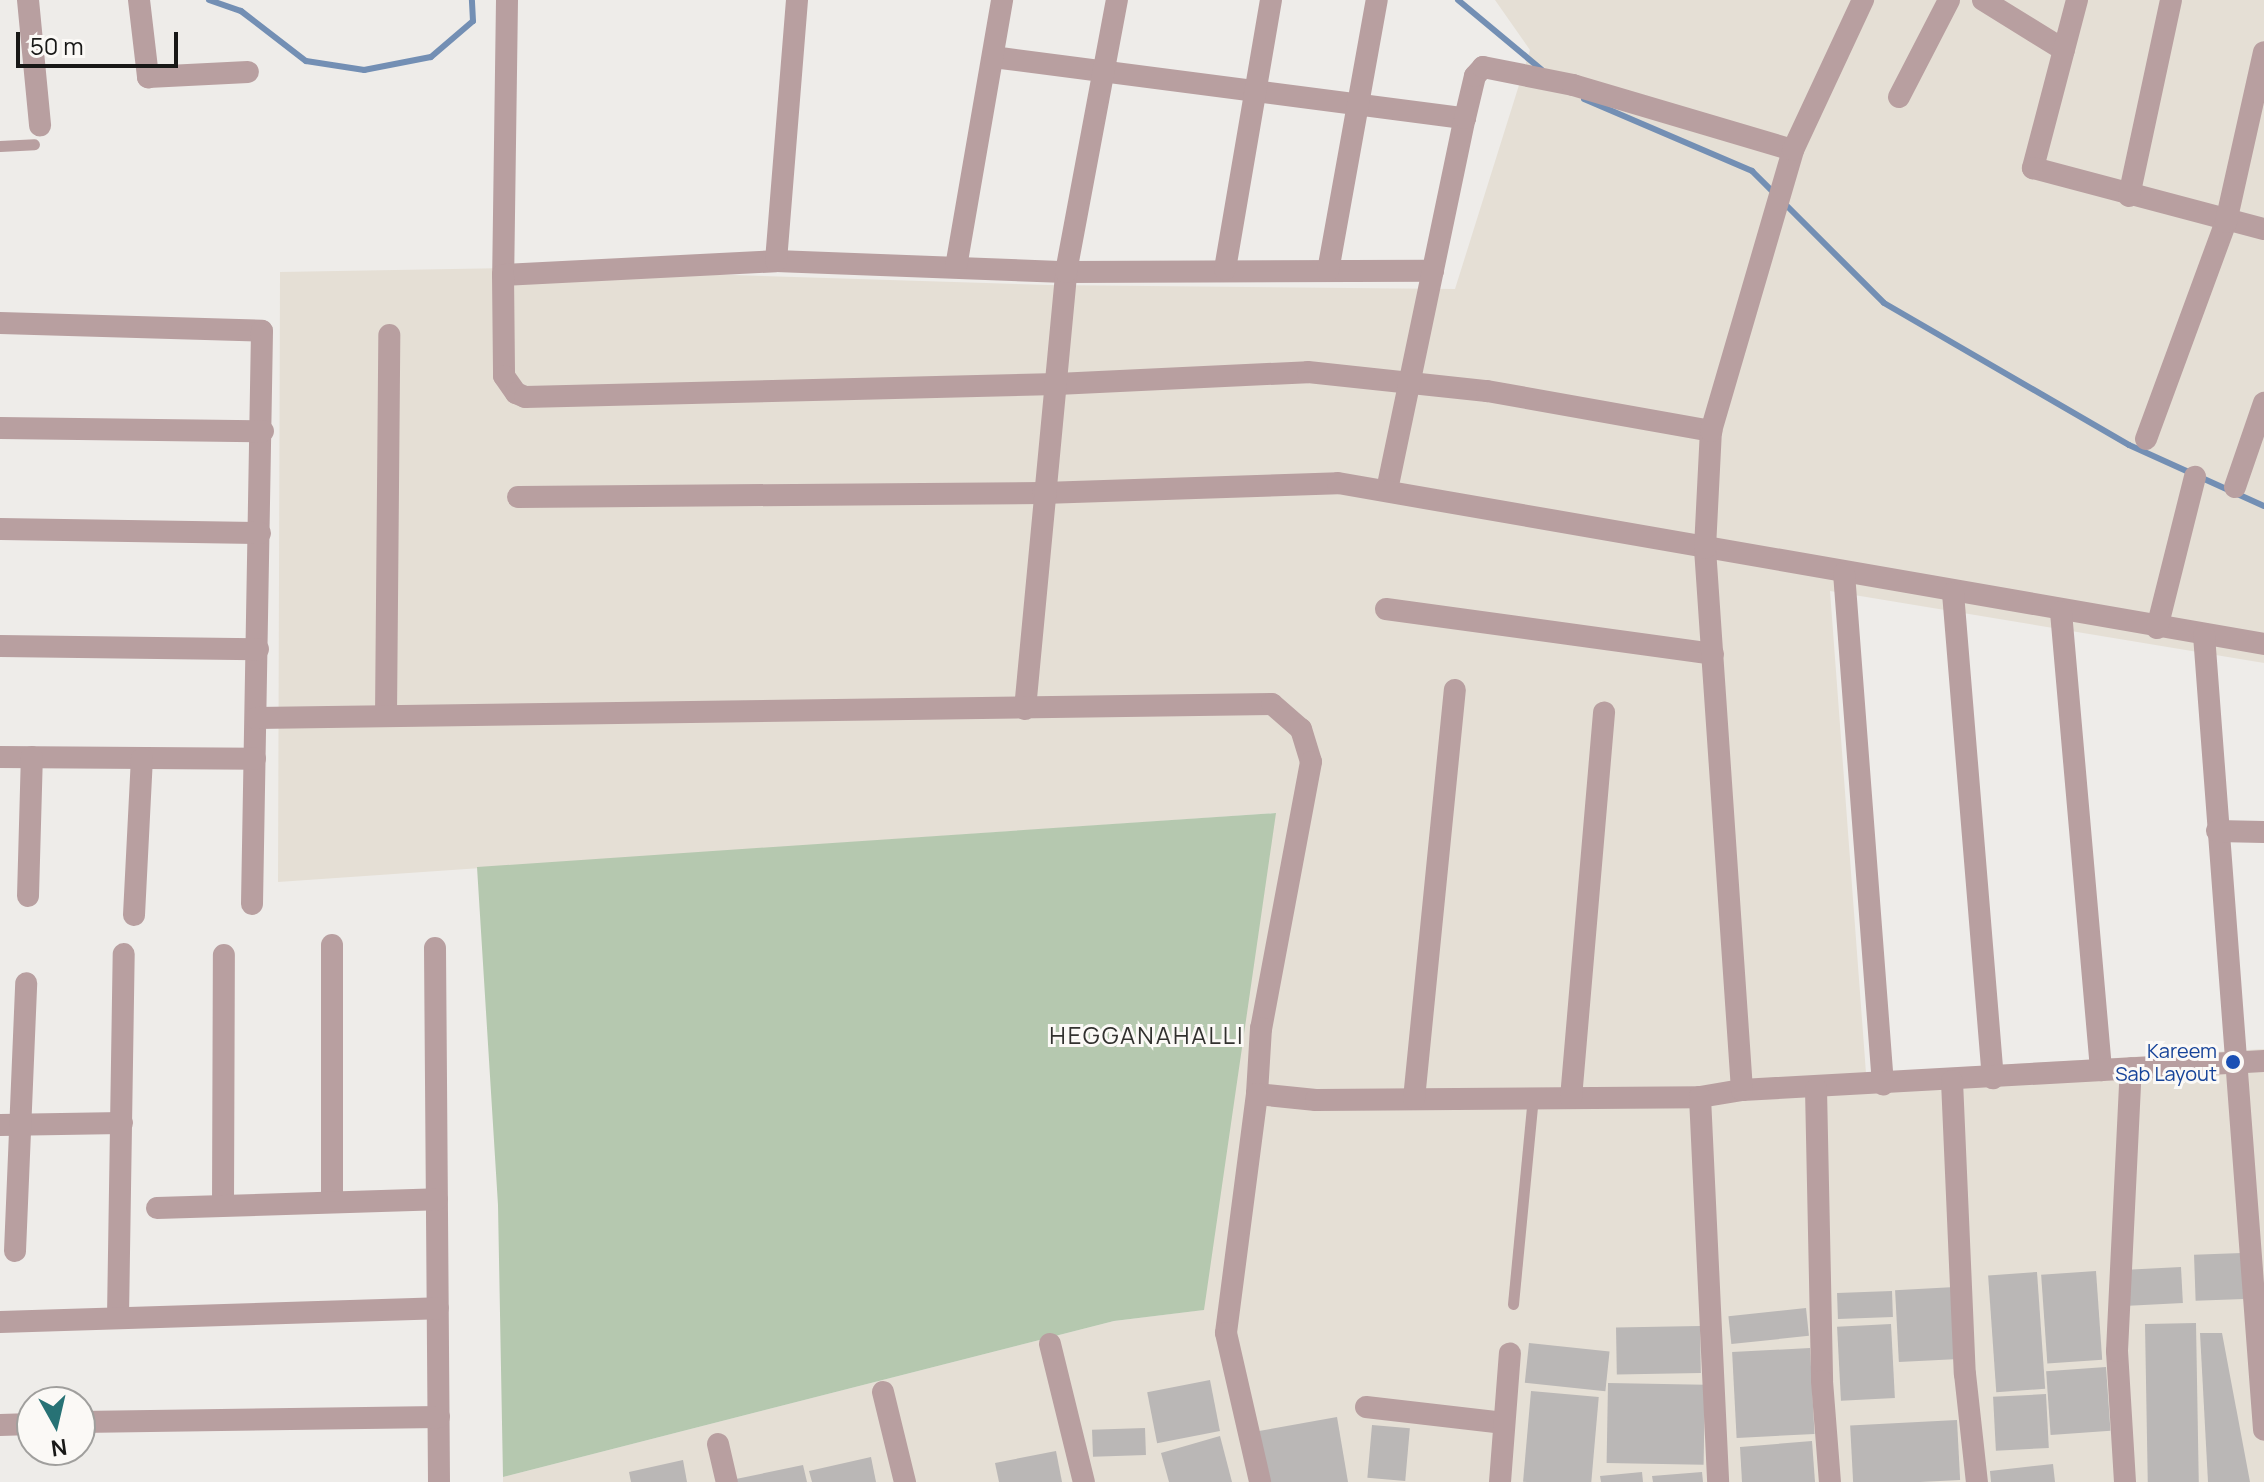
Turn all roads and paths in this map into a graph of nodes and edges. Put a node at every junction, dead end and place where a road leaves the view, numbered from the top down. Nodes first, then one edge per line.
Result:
1 (28, 0) edge
2 (139, 0) edge
3 (507, 0) edge
4 (797, 0) edge
5 (1002, 0) edge
6 (1117, 0) edge
7 (1271, 0) edge
8 (1377, 0) edge
9 (1863, 0) edge
10 (1949, 0) edge
11 (1983, 0) edge
12 (2077, 0) edge
13 (2171, 0) edge
14 (2064, 50) junction
15 (2264, 52) edge
16 (993, 57) junction
17 (248, 72) dead end
18 (1106, 72) junction
19 (1256, 91) junction
20 (1899, 97) dead end
21 (1359, 104) junction
22 (1465, 118) junction
23 (37, 134) joint
24 (0, 146) edge
25 (1793, 150) junction
26 (2129, 196) junction
27 (2226, 222) junction
28 (2264, 229) edge
29 (776, 261) junction
30 (956, 267) junction
31 (1225, 269) junction
32 (1328, 271) junction
33 (1433, 271) junction
34 (1066, 272) junction
35 (503, 275) junction
36 (0, 323) edge
37 (389, 335) dead end
38 (1410, 380) junction
39 (1057, 384) junction
40 (2264, 403) edge
41 (0, 428) edge
42 (263, 431) junction
43 (1711, 431) junction
44 (2146, 439) dead end
45 (2195, 477) dead end
46 (2235, 487) dead end
47 (1387, 490) junction
48 (1043, 493) junction
49 (518, 497) dead end
50 (0, 529) edge
51 (260, 533) junction
52 (1705, 548) junction
53 (1844, 573) junction
54 (1953, 593) junction
55 (1386, 609) dead end
56 (2061, 612) junction
57 (2157, 628) junction
58 (2204, 635) junction
59 (2264, 644) edge
60 (0, 646) edge
61 (258, 649) junction
62 (1713, 654) junction
63 (1455, 690) dead end
64 (1025, 709) junction
65 (1604, 712) dead end
66 (386, 716) junction
67 (256, 718) junction
68 (0, 757) edge
69 (32, 757) junction
70 (142, 759) junction
71 (255, 759) junction
72 (2217, 831) junction
73 (2264, 832) edge
74 (28, 896) dead end
75 (252, 904) dead end
76 (134, 915) dead end
77 (332, 945) dead end
78 (435, 948) dead end
79 (124, 954) dead end
80 (224, 955) dead end
81 (26, 983) dead end
82 (2264, 1061) edge
83 (2233, 1062) junction
84 (2131, 1068) junction
85 (2101, 1070) junction
86 (1993, 1078) junction
87 (1952, 1081) junction
88 (1883, 1085) junction
89 (1816, 1089) junction
90 (1742, 1090) junction
91 (1257, 1094) junction
92 (1700, 1097) junction
93 (1533, 1098) junction
94 (1571, 1098) junction
95 (1414, 1099) junction
96 (122, 1123) junction
97 (10, 1124) edge
98 (437, 1199) junction
99 (332, 1202) junction
100 (223, 1205) junction
101 (157, 1208) dead end
102 (15, 1251) dead end
103 (1513, 1304) dead end
104 (438, 1308) junction
105 (118, 1317) junction
106 (0, 1322) edge
107 (1050, 1344) dead end
108 (1510, 1353) dead end
109 (883, 1392) dead end
110 (1366, 1407) dead end
111 (439, 1417) junction
112 (96, 1422) edge
113 (1504, 1423) junction
114 (2264, 1430) edge
115 (718, 1444) dead end
116 (439, 1482) edge
117 (727, 1482) edge
118 (905, 1482) edge
119 (1084, 1482) edge
120 (1260, 1482) edge
121 (1500, 1482) edge
122 (1718, 1482) edge
123 (1830, 1482) edge
124 (1977, 1482) edge
125 (2125, 1482) edge

1 - 23 street
2 - 17 street
3 - 35 street
4 - 29 street
5 - 16 street
6 - 18 street
7 - 19 street
8 - 21 street
9 - 25 street
10 - 20 street
11 - 14 street
12 - 14 street
13 - 26 street
14 - 26 street
15 - 27 street
16 - 18 street
16 - 30 street
18 - 19 street
18 - 34 street
19 - 21 street
19 - 31 street
21 - 22 street
21 - 32 street
22 - 25 street
22 - 33 street
23 - 24 lane
25 - 43 street
26 - 27 street
27 - 28 street
27 - 44 street
29 - 30 street
29 - 35 street
30 - 34 street
31 - 32 street
31 - 34 street
32 - 33 street
33 - 38 street
34 - 39 street
35 - 39 street
36 - 42 street
37 - 66 street
38 - 39 street
38 - 43 street
38 - 47 street
39 - 48 street
40 - 46 street
41 - 42 street
42 - 51 street
43 - 52 street
45 - 57 street
47 - 48 street
47 - 52 street
48 - 49 street
48 - 64 street
50 - 51 street
51 - 61 street
52 - 53 street
52 - 62 street
53 - 54 street
53 - 88 street
54 - 56 street
54 - 86 street
55 - 62 street
56 - 57 street
56 - 85 street
57 - 58 street
58 - 59 street
58 - 72 street
60 - 61 street
61 - 67 street
62 - 90 street
63 - 95 street
64 - 66 street
64 - 91 street
65 - 94 street
66 - 67 street
67 - 71 street
68 - 69 street
69 - 70 street
69 - 74 street
70 - 71 street
70 - 76 street
71 - 75 street
72 - 73 street
72 - 83 street
77 - 99 street
78 - 98 street
79 - 96 street
80 - 100 street
81 - 97 street
82 - 83 street
83 - 84 street
83 - 114 street
84 - 85 street
84 - 125 street
85 - 86 street
86 - 87 street
87 - 88 street
87 - 124 street
88 - 89 street
89 - 90 street
89 - 123 street
90 - 92 street
91 - 95 street
91 - 120 street
92 - 94 street
92 - 122 street
93 - 94 street
93 - 95 street
93 - 103 lane
96 - 97 street
96 - 105 street
97 - 102 street
98 - 99 street
98 - 104 street
99 - 100 street
100 - 101 street
104 - 105 street
104 - 111 street
105 - 106 street
107 - 119 street
108 - 113 street
109 - 118 street
110 - 113 street
111 - 112 street
111 - 116 street
113 - 121 street
115 - 117 street

